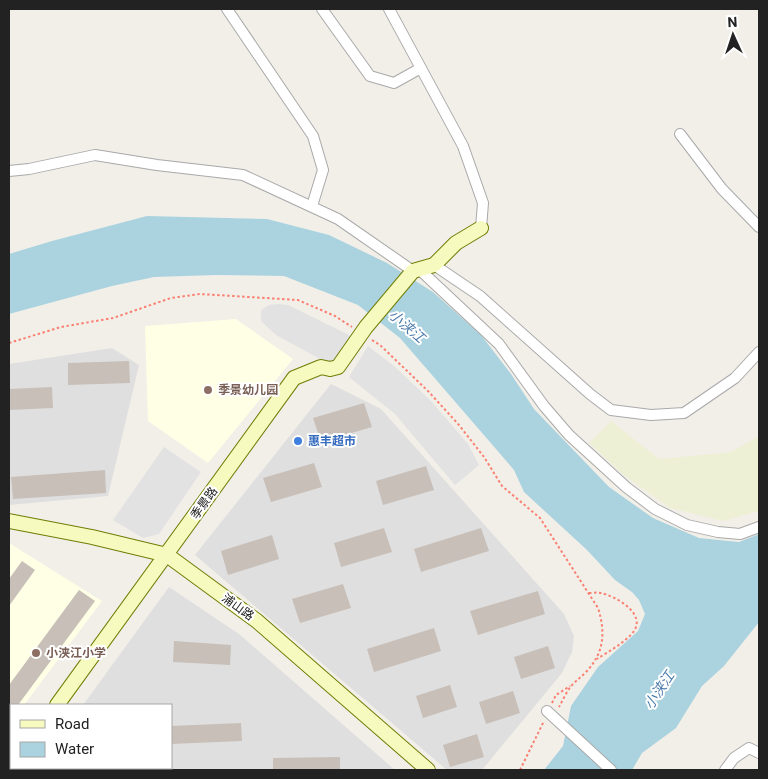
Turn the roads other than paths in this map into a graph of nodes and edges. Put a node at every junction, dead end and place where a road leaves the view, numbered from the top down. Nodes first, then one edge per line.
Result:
1 (227, 9) edge
2 (322, 9) edge
3 (389, 9) edge
4 (421, 68) junction
5 (680, 134) dead end
6 (9, 171) edge
7 (312, 206) junction
8 (759, 227) edge
9 (481, 228) joint
10 (434, 265) junction
11 (416, 270) junction
12 (759, 352) edge
13 (9, 521) edge
14 (759, 527) edge
15 (167, 555) junction
16 (59, 704) edge
17 (553, 718) road end
18 (759, 753) edge
19 (428, 770) edge
20 (611, 770) edge
21 (725, 770) edge

1 - 7 street
2 - 4 street
3 - 4 street
4 - 9 street
5 - 8 street
6 - 7 street
7 - 11 street
9 - 10 street
10 - 11 street
10 - 12 street
11 - 14 street
11 - 15 street, 季景路
13 - 15 street, 浦山路
15 - 16 street, 季景路
15 - 19 street, 浦山路
17 - 20 street
18 - 21 street

